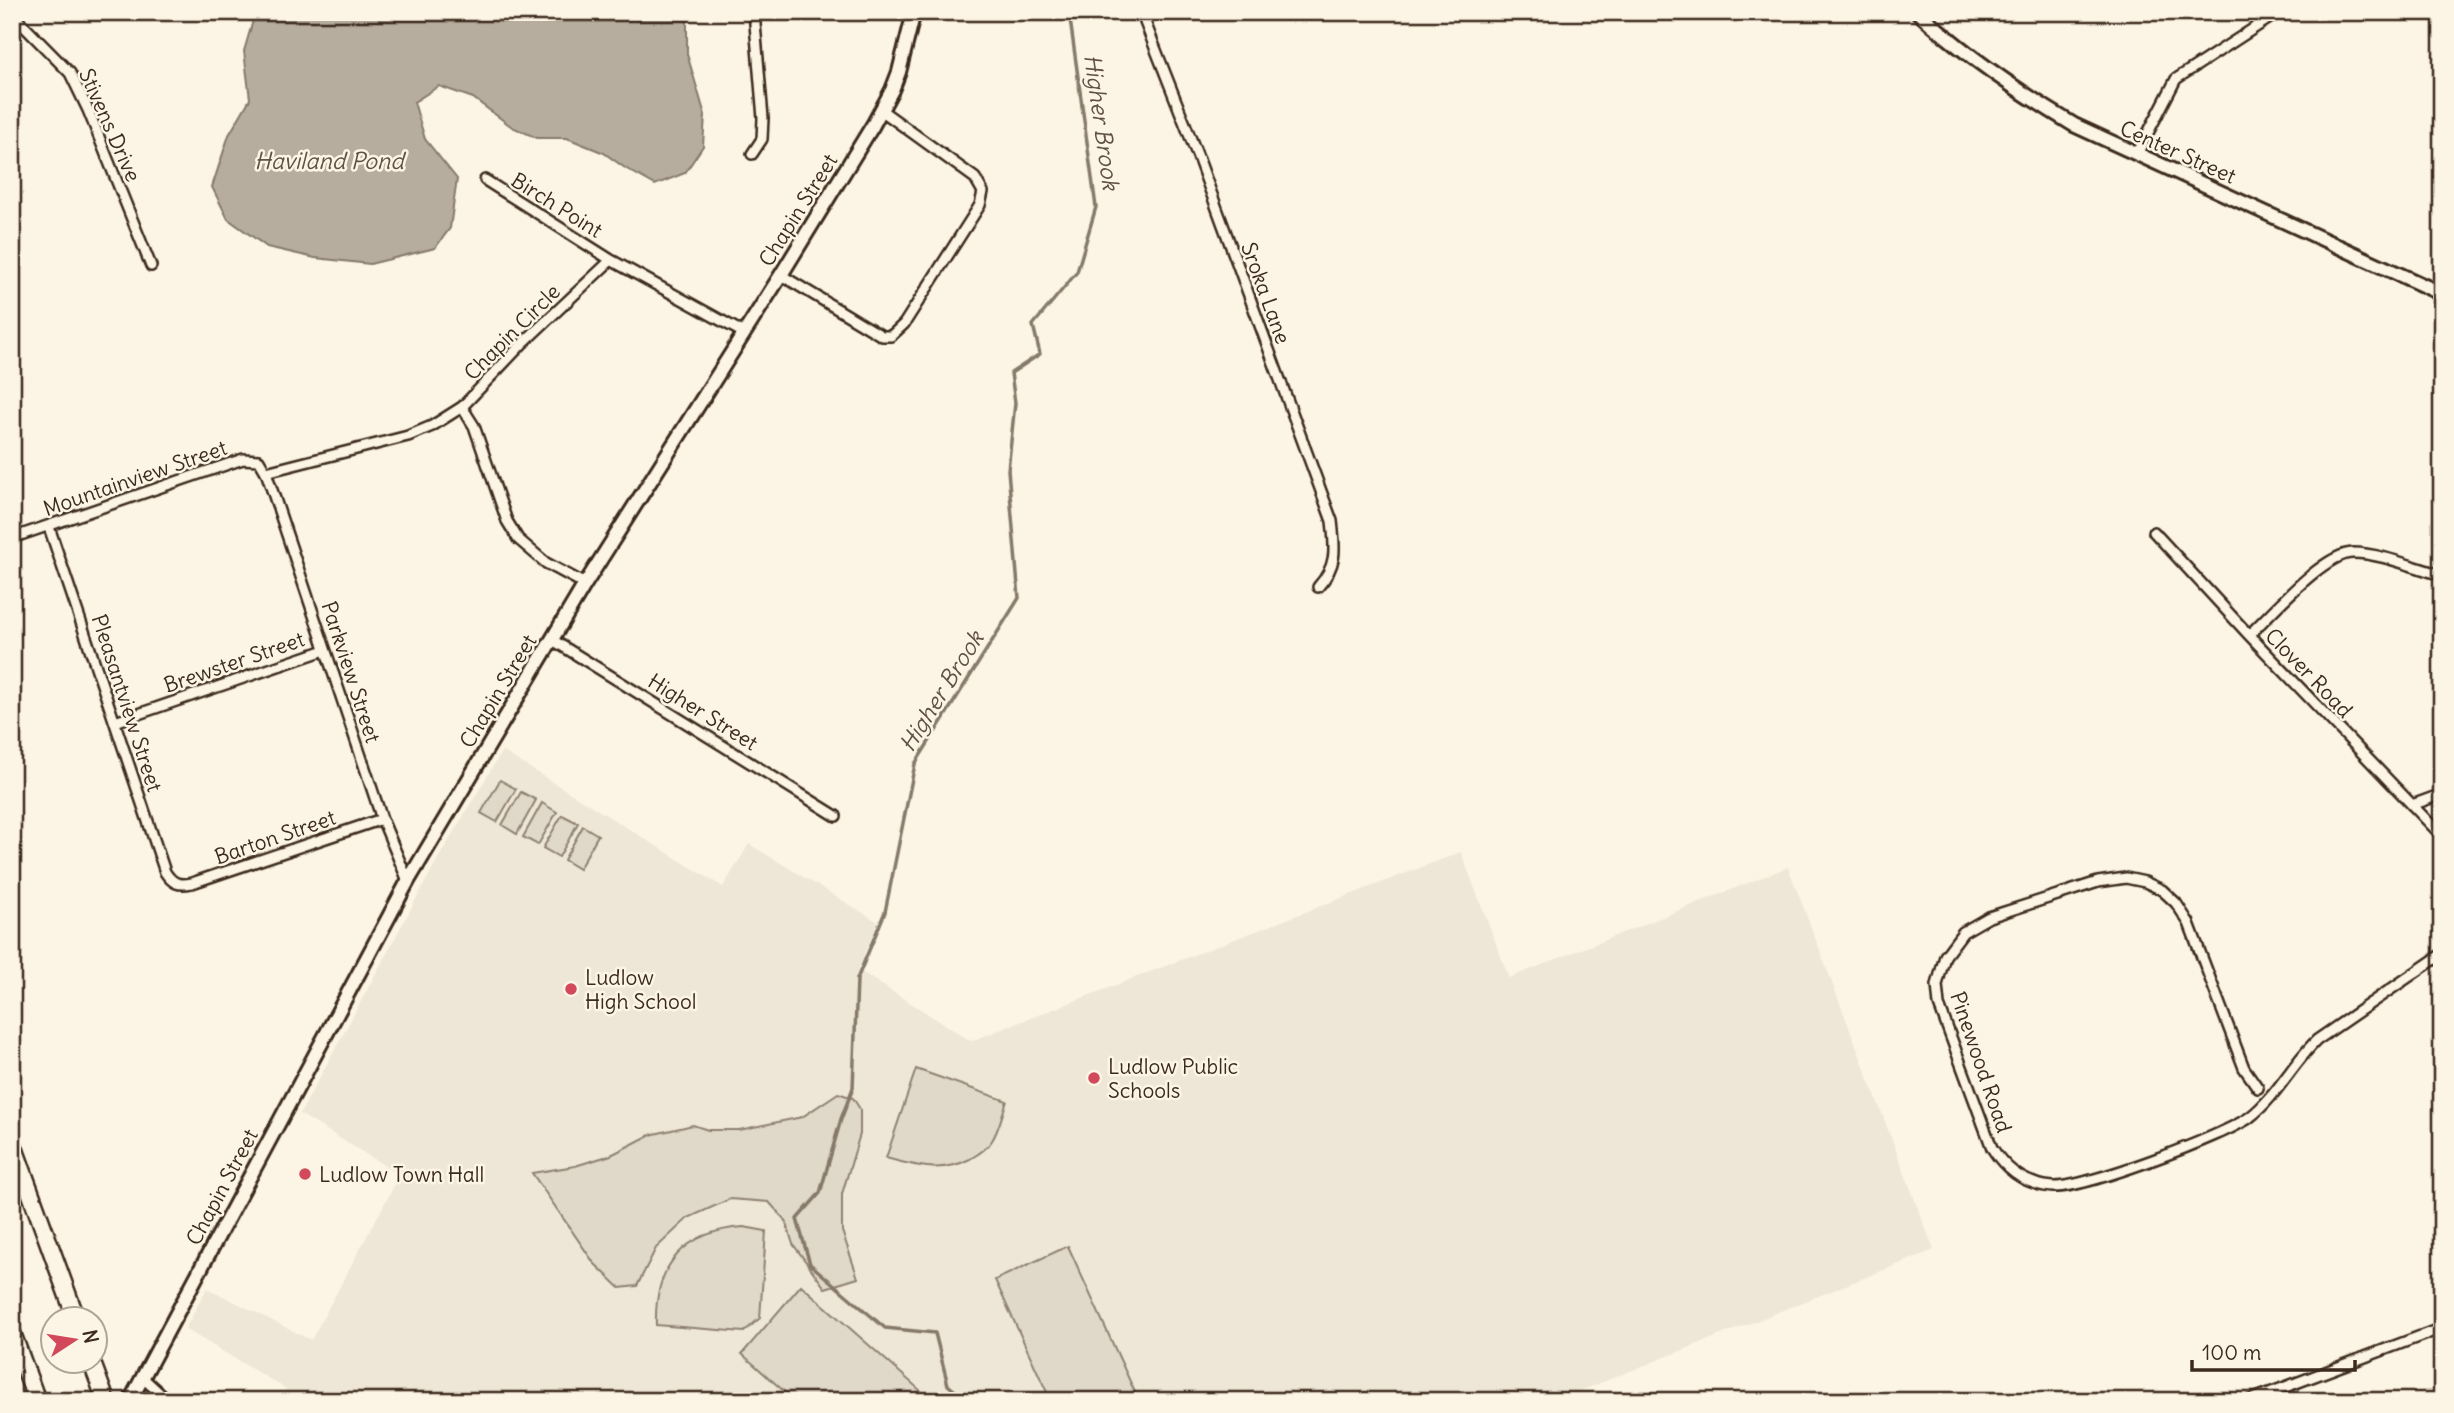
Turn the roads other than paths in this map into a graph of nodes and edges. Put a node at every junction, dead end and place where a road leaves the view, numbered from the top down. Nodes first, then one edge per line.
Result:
1 (754, 12) edge
2 (914, 12) edge
3 (1140, 12) edge
4 (1918, 12) edge
5 (2279, 12) edge
6 (12, 14) edge
7 (881, 110) junction
8 (752, 154) dead end
9 (2137, 154) junction
10 (485, 180) dead end
11 (611, 260) junction
12 (150, 266) dead end
13 (781, 275) junction
14 (2442, 294) edge
15 (744, 333) junction
16 (462, 407) junction
17 (266, 472) junction
18 (49, 527) junction
19 (2154, 532) dead end
20 (12, 538) edge
21 (2442, 575) edge
22 (585, 584) junction
23 (1318, 587) dead end
24 (2249, 635) junction
25 (551, 639) junction
26 (326, 650) junction
27 (115, 722) junction
28 (2442, 794) edge
29 (2412, 805) junction
30 (836, 816) dead end
31 (382, 819) junction
32 (2442, 836) edge
33 (408, 881) junction
34 (179, 885) joint
35 (2442, 954) edge
36 (2258, 1088) dead end
37 (12, 1142) edge
38 (71, 1304) edge
39 (2442, 1328) edge
40 (12, 1333) edge
41 (96, 1374) edge
42 (142, 1377) junction
43 (37, 1401) edge
44 (106, 1401) edge
45 (130, 1401) edge
46 (168, 1401) edge
47 (2248, 1401) edge

1 - 8 street
2 - 7 main road, Chapin Street
3 - 23 street, Sroka Lane
4 - 9 main road, Center Street
5 - 9 street
6 - 12 street, Stivens Drive
7 - 13 main road, Chapin Street
7 - 13 street
9 - 14 main road, Center Street
10 - 11 street, Birch Point
11 - 15 street
11 - 16 street, Chapin Circle
13 - 15 main road, Chapin Street
15 - 22 main road, Chapin Street
16 - 17 street
16 - 22 street, Chapin Circle
17 - 18 street, Mountainview Street
17 - 26 street, Parkview Street
18 - 20 street, Mountainview Street
18 - 27 street, Pleasantview Street
19 - 24 street, Clover Road
21 - 24 street
22 - 25 main road, Chapin Street
24 - 29 street, Clover Road
25 - 30 street, Higher Street
25 - 33 main road, Chapin Street
26 - 27 street, Brewster Street
26 - 31 street, Parkview Street
27 - 34 street, Pleasantview Street
28 - 29 street
29 - 32 street, Clover Road
31 - 33 street, Parkview Street
31 - 34 street, Barton Street
33 - 42 main road, Chapin Street
35 - 36 street, Pinewood Road
37 - 38 highway
39 - 47 street
40 - 43 highway
41 - 44 highway
42 - 45 main road, Chapin Street
42 - 46 street

